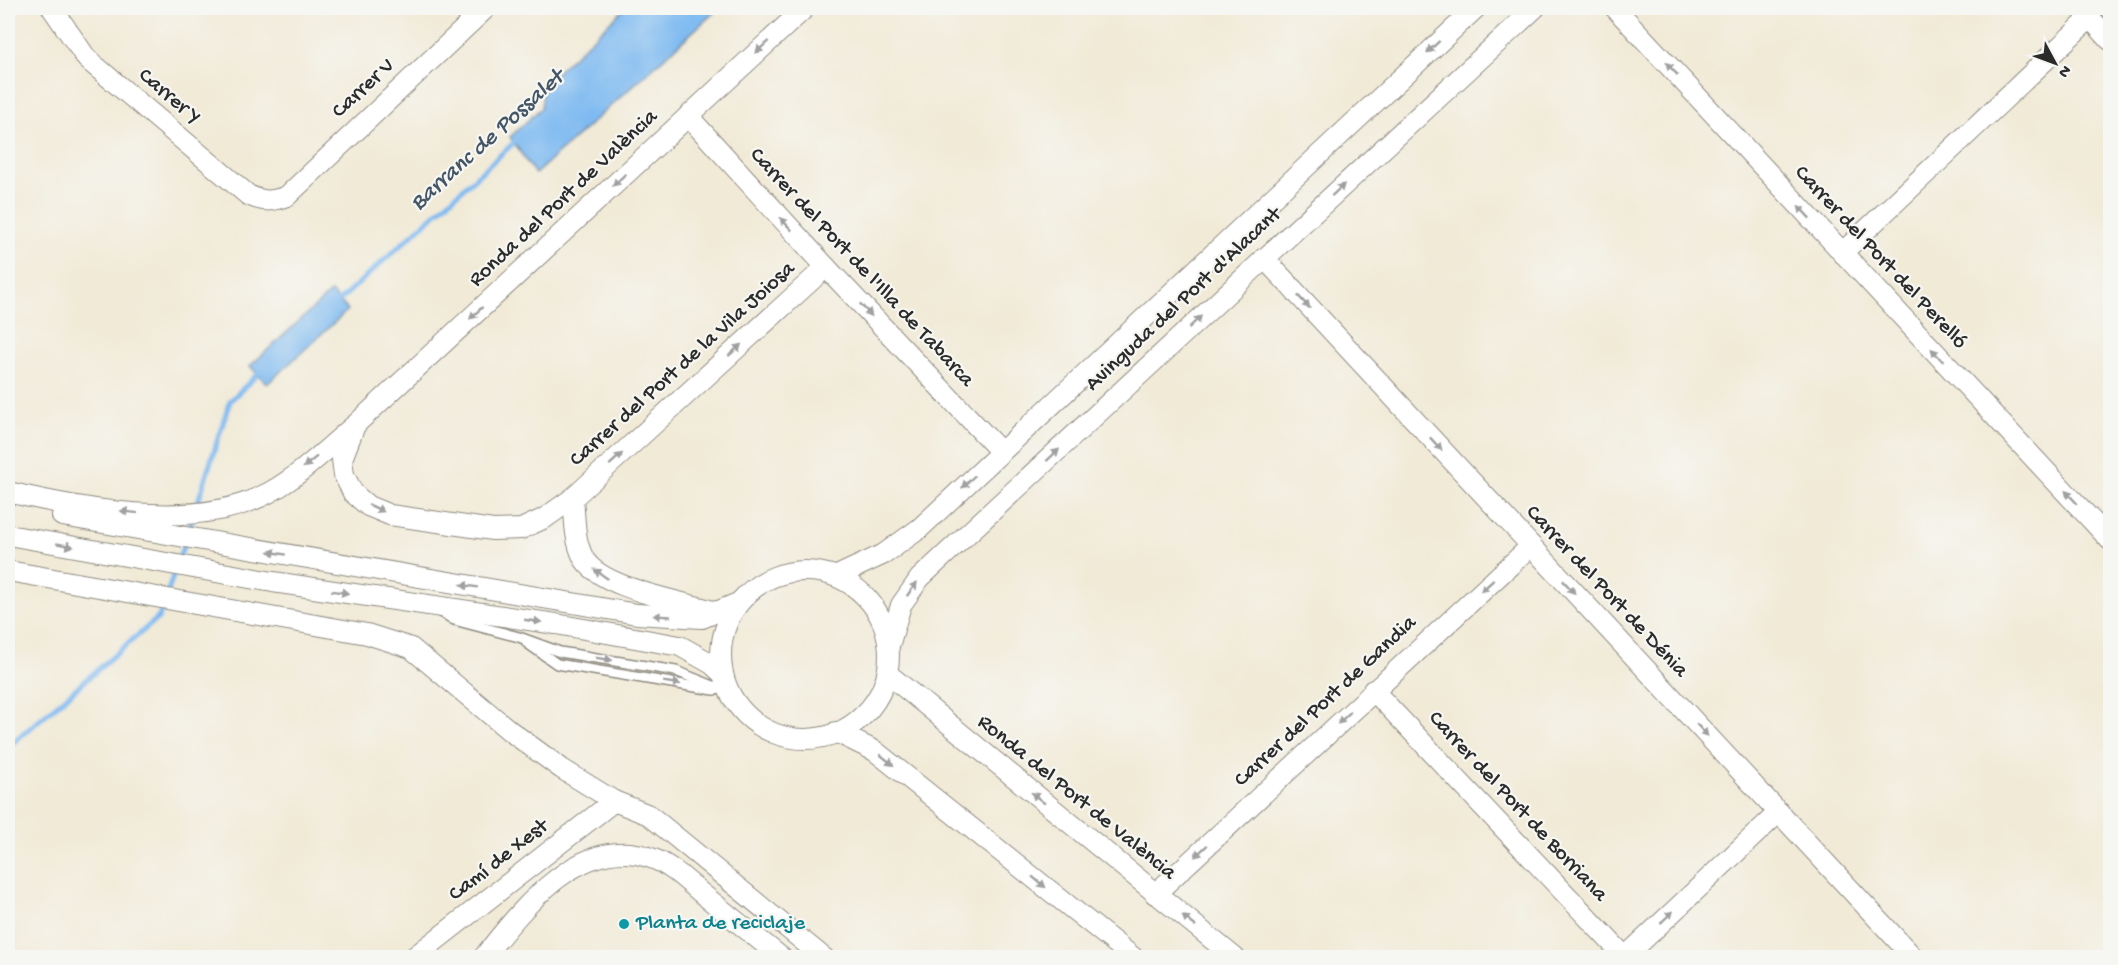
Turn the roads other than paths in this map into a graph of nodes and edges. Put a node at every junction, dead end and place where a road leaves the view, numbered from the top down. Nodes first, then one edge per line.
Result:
1 (52, 8) edge
2 (486, 8) edge
3 (805, 8) edge
4 (1476, 8) edge
5 (1535, 8) edge
6 (1615, 8) edge
7 (2085, 13) edge
8 (2110, 39) edge
9 (688, 116) junction
10 (273, 201) joint
11 (1842, 253) junction
12 (1264, 258) junction
13 (826, 267) junction
14 (355, 425) junction
15 (1000, 451) junction
16 (8, 492) edge
17 (573, 498) junction
18 (8, 506) edge
19 (8, 535) edge
20 (2110, 540) edge
21 (1531, 546) junction
22 (8, 571) edge
23 (837, 576) junction
24 (738, 603) junction
25 (429, 605) junction
26 (716, 612) junction
27 (890, 643) junction
28 (888, 674) junction
29 (726, 683) junction
30 (1373, 690) junction
31 (836, 732) junction
32 (614, 801) junction
33 (1779, 812) junction
34 (1155, 894) junction
35 (413, 957) edge
36 (483, 957) edge
37 (782, 957) edge
38 (824, 957) edge
39 (1134, 957) edge
40 (1235, 957) edge
41 (1624, 957) edge
42 (1914, 957) edge

1 - 10 street, Carrer Y
2 - 10 street, Carrer V
3 -> 9 street, Ronda del Port de València
4 -> 15 street, Avinguda del Port d'Alacant
12 -> 5 street, Avinguda del Port d'Alacant
11 -> 6 street, Carrer del Port del Perelló
7 - 8 street
7 - 11 street
13 -> 9 street, Carrer del Port de l'Illa de Tabarca
9 -> 14 street, Ronda del Port de València
20 -> 11 street, Carrer del Port del Perelló
12 -> 21 street, Carrer del Port de Dénia
27 -> 12 street, Avinguda del Port d'Alacant
13 -> 15 street, Carrer del Port de l'Illa de Tabarca
17 -> 13 street, Carrer del Port de la Vila Joiosa
14 -> 16 street, Ronda del Port de València
14 -> 17 street, Carrer del Port de la Vila Joiosa
15 -> 23 street, Avinguda del Port d'Alacant
26 -> 17 street
26 -> 18 street
19 -> 25 street
21 -> 30 street, Carrer del Port de Gandia
21 -> 33 street, Carrer del Port de Dénia
22 - 32 street
23 - 24 street
23 - 27 street
24 - 26 street
24 - 29 street
25 -> 29 lane
25 -> 29 street
27 - 28 street
28 - 31 street
34 -> 28 street, Ronda del Port de València
29 - 31 street
30 -> 34 street, Carrer del Port de Gandia
30 - 41 street, Carrer del Port de Borriana
31 -> 39 street
32 - 35 street, Camí de Xest
32 - 38 street
41 -> 33 street
33 - 42 street, Carrer del Port de Dénia
40 -> 34 street, Ronda del Port de València
36 - 37 street

